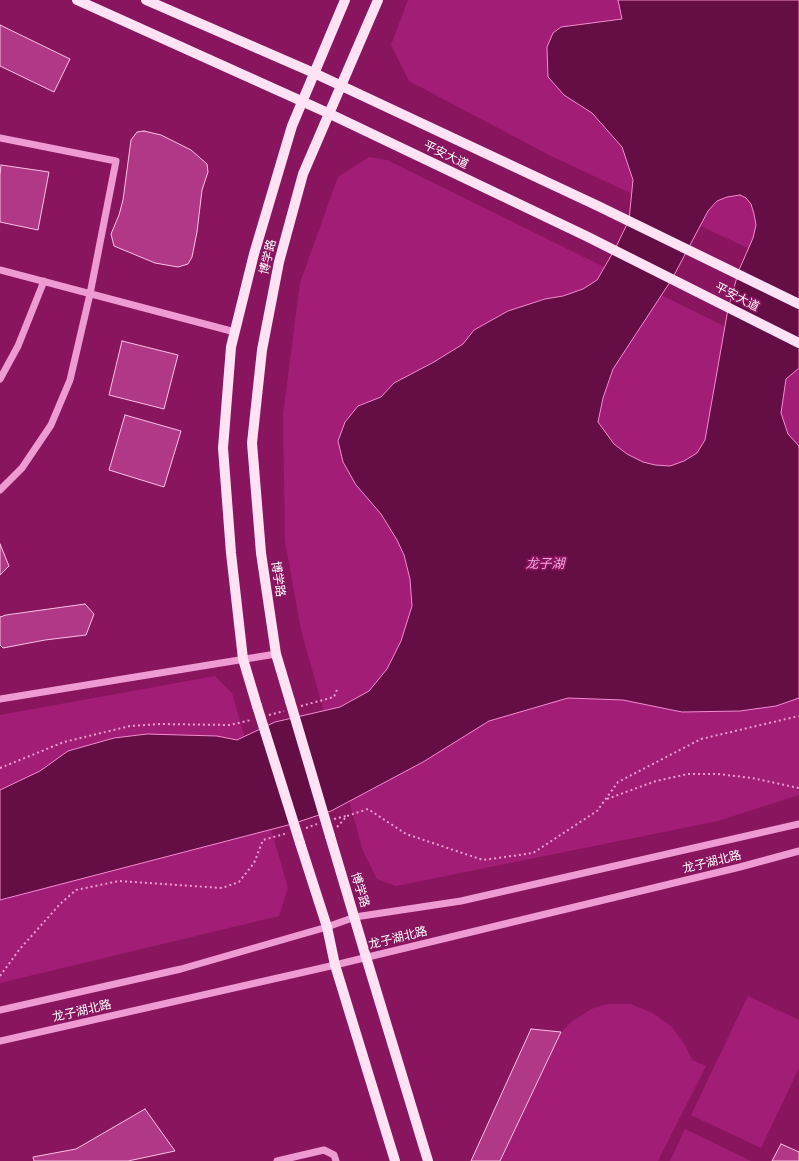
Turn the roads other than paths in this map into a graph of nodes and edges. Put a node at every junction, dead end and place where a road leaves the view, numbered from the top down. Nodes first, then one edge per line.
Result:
1 (77, 0) edge
2 (146, 0) edge
3 (345, 0) edge
4 (378, 0) edge
5 (314, 73) junction
6 (341, 86) junction
7 (302, 101) junction
8 (328, 113) junction
9 (0, 138) edge
10 (0, 270) edge
11 (44, 281) junction
12 (90, 294) junction
13 (799, 304) edge
14 (235, 332) junction
15 (799, 343) edge
16 (0, 379) edge
17 (0, 490) edge
18 (276, 654) junction
19 (243, 659) junction
20 (0, 699) edge
21 (799, 824) edge
22 (799, 851) edge
23 (355, 917) junction
24 (327, 927) junction
25 (366, 957) junction
26 (335, 964) junction
27 (0, 1010) edge
28 (0, 1041) edge
29 (278, 1161) edge
30 (336, 1161) edge
31 (395, 1161) edge
32 (428, 1161) edge

1 - 7 main road, 平安大道
2 - 5 main road, 平安大道
3 - 5 main road, 博学路
4 - 6 main road, 博学路
5 - 6 main road, 平安大道
5 - 7 main road, 博学路
6 - 8 main road, 博学路
6 - 13 main road, 平安大道
7 - 8 main road, 平安大道
7 - 14 main road, 博学路
8 - 15 main road, 平安大道
8 - 18 main road, 博学路
9 - 12 street
10 - 11 street
11 - 12 street
11 - 16 street
12 - 14 street
12 - 17 street
14 - 19 main road, 博学路
18 - 19 street
18 - 23 main road, 博学路, bridge
19 - 20 street
19 - 24 main road, 博学路, bridge
21 - 23 street, 龙子湖北路
22 - 25 street, 龙子湖北路
23 - 24 street, 龙子湖北路
23 - 25 main road, 博学路
24 - 26 main road, 博学路
24 - 27 street, 龙子湖北路
25 - 26 street, 龙子湖北路
25 - 32 main road, 博学路
26 - 28 street, 龙子湖北路
26 - 31 main road, 博学路
29 - 30 street

